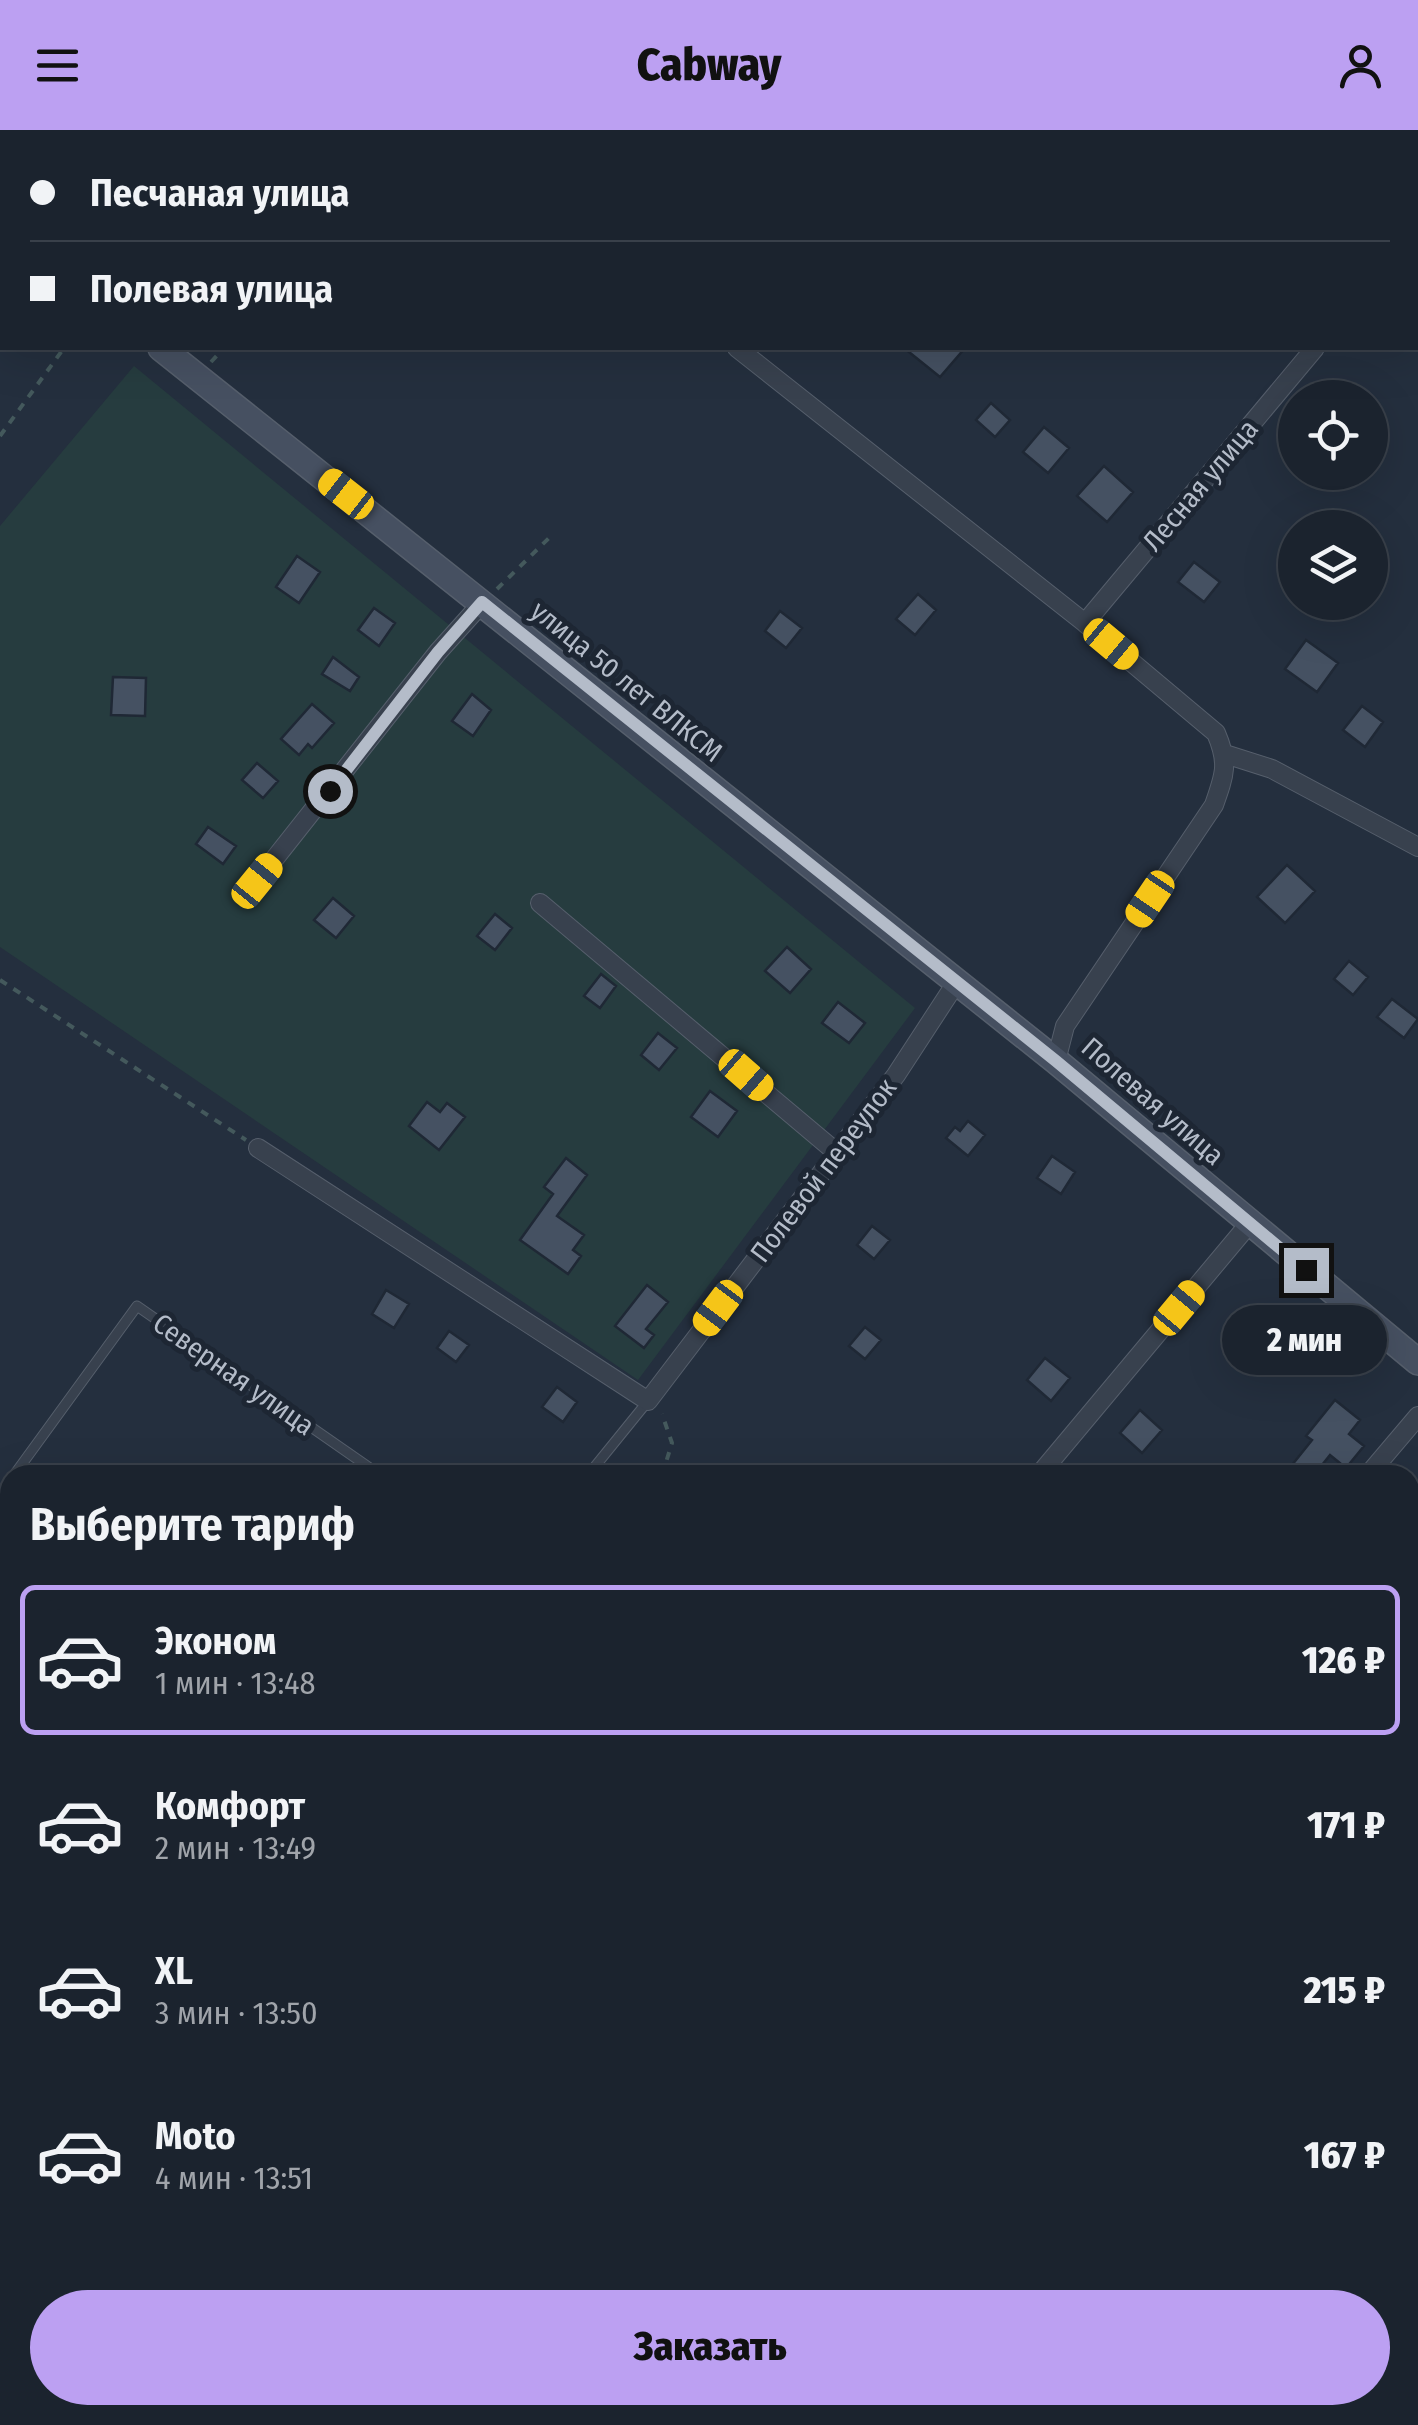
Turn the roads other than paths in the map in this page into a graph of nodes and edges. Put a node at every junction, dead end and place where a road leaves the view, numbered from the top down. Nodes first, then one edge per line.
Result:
1 (164, 350) edge
2 (740, 350) edge
3 (1313, 350) edge
4 (482, 602) junction
5 (1084, 622) junction
6 (1225, 754) junction
7 (1418, 847) edge
8 (257, 881) dead end
9 (540, 903) dead end
10 (956, 983) junction
11 (1056, 1061) junction
12 (258, 1148) road end
13 (836, 1152) junction
14 (1250, 1224) junction
15 (1418, 1362) edge
16 (648, 1401) junction
17 (1418, 1416) edge
18 (22, 1465) edge
19 (366, 1465) edge
20 (596, 1465) edge
21 (1047, 1465) edge
22 (1376, 1465) edge

1 - 4 street, улица 50 лет ВЛКСМ
2 - 5 street
3 - 5 street, Лесная улица
4 - 8 street
4 - 10 street, улица 50 лет ВЛКСМ
5 - 6 street
6 - 7 street
6 - 11 street, Полевая улица
9 - 13 street
10 - 11 street, улица 50 лет ВЛКСМ
10 - 13 street, Полевой переулок
11 - 14 street, Полевая улица
12 - 16 street
13 - 16 street, Полевой переулок
14 - 15 street, Полевая улица
14 - 21 street
16 - 20 lane
17 - 22 street
18 - 19 lane, Северная улица

